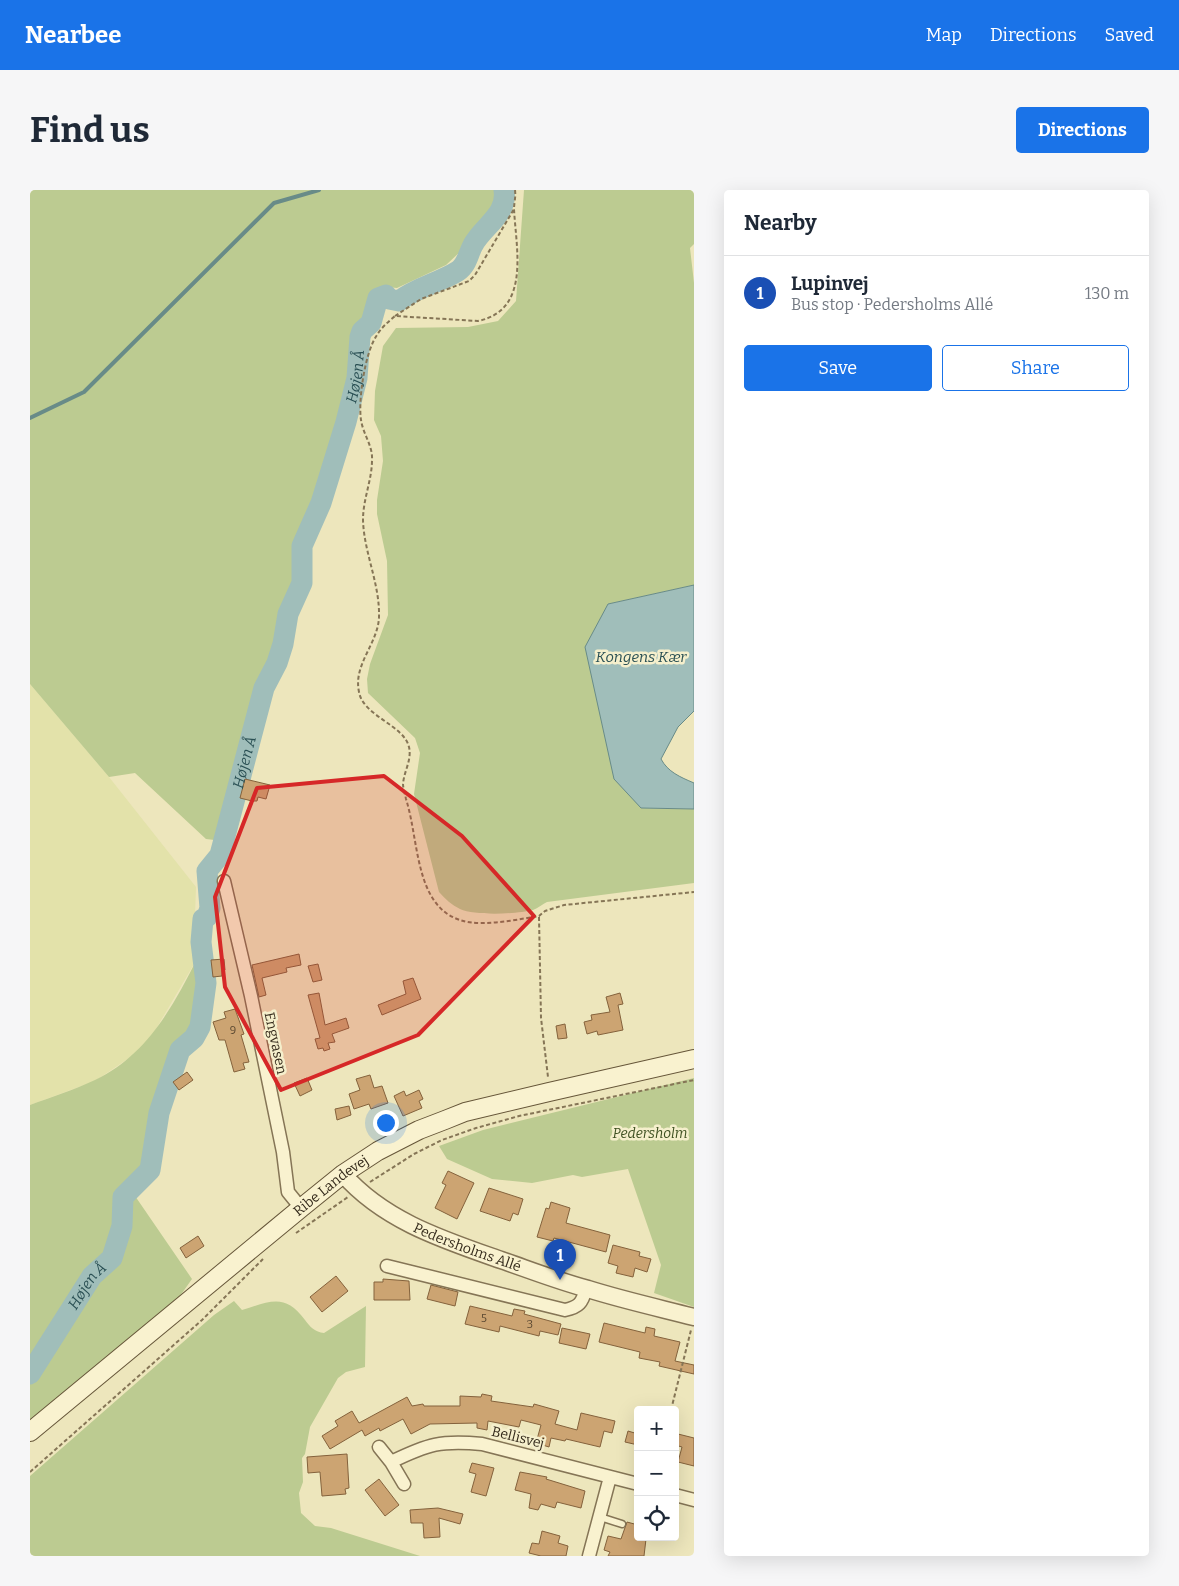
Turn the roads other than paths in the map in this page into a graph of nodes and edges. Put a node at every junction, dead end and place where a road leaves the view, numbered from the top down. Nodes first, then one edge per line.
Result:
1 (224, 881) dead end
2 (694, 1059) edge
3 (343, 1174) junction
4 (301, 1208) junction
5 (387, 1266) dead end
6 (586, 1289) junction
7 (694, 1317) edge
8 (30, 1432) edge
9 (379, 1447) dead end
10 (392, 1462) junction
11 (610, 1477) junction
12 (634, 1483) edge
13 (404, 1484) dead end
14 (679, 1495) edge
15 (694, 1500) edge
16 (600, 1517) junction
17 (622, 1524) dead end
18 (589, 1556) edge

1 - 4 street, Engvasen
2 - 3 main road, Ribe Landevej
3 - 4 main road, Ribe Landevej
3 - 6 street, Pedersholms Allé
4 - 8 main road, Ribe Landevej
5 - 6 street
6 - 7 street, Pedersholms Allé
9 - 10 street
10 - 11 street, Bellisvej
10 - 13 street
11 - 12 street, Bellisvej
11 - 16 street
14 - 15 street
16 - 17 lane
16 - 18 street

